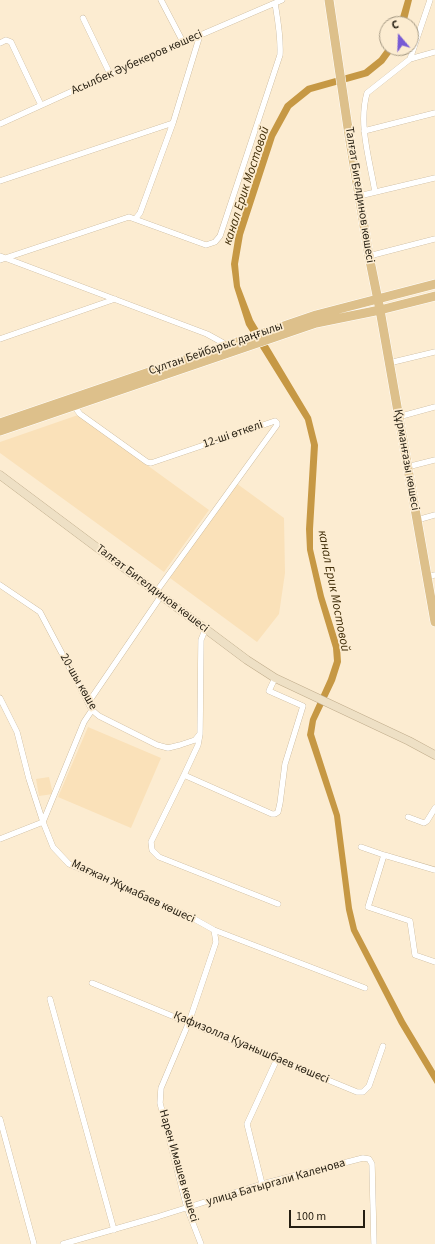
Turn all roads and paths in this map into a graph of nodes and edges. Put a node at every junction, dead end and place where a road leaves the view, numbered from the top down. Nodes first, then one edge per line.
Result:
1 (161, 0) edge
2 (282, 0) edge
3 (329, 0) edge
4 (430, 0) edge
5 (274, 3) junction
6 (83, 18) dead end
7 (200, 35) junction
8 (183, 42) junction
9 (0, 43) edge
10 (435, 52) edge
11 (410, 59) junction
12 (110, 74) junction
13 (41, 106) junction
14 (435, 113) edge
15 (173, 123) junction
16 (0, 124) edge
17 (364, 131) junction
18 (435, 178) edge
19 (0, 181) edge
20 (376, 192) junction
21 (359, 196) junction
22 (136, 218) junction
23 (435, 239) edge
24 (369, 256) junction
25 (2, 258) edge
26 (435, 284) edge
27 (374, 285) junction
28 (387, 296) junction
29 (435, 296) edge
30 (377, 298) junction
31 (115, 299) junction
32 (362, 302) junction
33 (393, 307) junction
34 (380, 310) junction
35 (362, 314) junction
36 (382, 325) junction
37 (0, 339) edge
38 (227, 345) junction
39 (435, 352) edge
40 (389, 363) junction
41 (74, 406) junction
42 (435, 407) edge
43 (398, 416) junction
44 (0, 423) edge
45 (0, 431) edge
46 (435, 460) edge
47 (407, 467) junction
48 (0, 475) edge
49 (435, 515) edge
50 (417, 520) junction
51 (431, 576) edge
52 (0, 585) edge
53 (159, 594) junction
54 (435, 622) edge
55 (205, 630) junction
56 (275, 678) junction
57 (0, 698) edge
58 (88, 703) junction
59 (92, 710) junction
60 (200, 734) junction
61 (435, 755) edge
62 (184, 775) junction
63 (435, 808) edge
64 (408, 817) dead end
65 (43, 822) junction
66 (0, 839) edge
67 (361, 847) dead end
68 (384, 856) junction
69 (435, 870) edge
70 (278, 904) dead end
71 (214, 930) junction
72 (435, 962) edge
73 (92, 983) dead end
74 (365, 988) dead end
75 (50, 999) dead end
76 (189, 1022) junction
77 (382, 1046) dead end
78 (278, 1060) junction
79 (0, 1119) edge
80 (262, 1184) junction
81 (187, 1208) junction
82 (114, 1230) junction
83 (34, 1244) edge
84 (64, 1244) edge
85 (201, 1244) edge
86 (374, 1244) edge

1 - 8 street
2 - 5 street, Асылбек Әубекеров көшесі
3 - 21 main road, Талғат Бигелдинов көшесі
4 - 11 street
5 - 7 street, Асылбек Әубекеров көшесі
5 - 22 street
6 - 12 street
7 - 8 street, Асылбек Әубекеров көшесі
7 - 15 street
8 - 12 street, Асылбек Әубекеров көшесі
9 - 13 street
10 - 11 street
11 - 17 street
12 - 13 street, Асылбек Әубекеров көшесі
13 - 16 street, Асылбек Әубекеров көшесі
14 - 17 street
15 - 19 street
15 - 22 street
17 - 20 street
18 - 20 street
20 - 21 street
21 - 24 main road, Талғат Бигелдинов көшесі
22 - 25 street
23 - 24 street
24 - 27 main road, Талғат Бигелдинов көшесі
25 - 31 street
26 - 28 main road, Сұлтан Бейбарыс даңғылы
27 - 28 main road
27 - 30 main road, Талғат Бигелдинов көшесі
27 - 32 main road
28 - 30 main road, Сұлтан Бейбарыс даңғылы
29 - 33 main road, Сұлтан Бейбарыс даңғылы
30 - 32 main road, Сұлтан Бейбарыс даңғылы
30 - 34 main road, Құрманғазы көшесі
31 - 37 street
31 - 38 street
32 - 38 main road, Сұлтан Бейбарыс даңғылы
33 - 34 main road, Сұлтан Бейбарыс даңғылы
33 - 36 main road
34 - 35 main road, Сұлтан Бейбарыс даңғылы
34 - 36 main road, Құрманғазы көшесі
35 - 36 main road
35 - 41 main road, Сұлтан Бейбарыс даңғылы
36 - 40 main road, Құрманғазы көшесі
38 - 44 main road, Сұлтан Бейбарыс даңғылы
39 - 40 street
40 - 43 main road, Құрманғазы көшесі
41 - 45 main road, Сұлтан Бейбарыс даңғылы
41 - 53 street, 12-ші өткелі
42 - 43 street
43 - 47 main road, Құрманғазы көшесі
46 - 47 street
47 - 50 main road, Құрманғазы көшесі
48 - 53 street, Талғат Бигелдинов көшесі
49 - 50 street
50 - 51 main road, Құрманғазы көшесі
51 - 54 main road, Құрманғазы көшесі
52 - 58 street, 20-шы көше
53 - 55 street, Талғат Бигелдинов көшесі
53 - 58 street
55 - 56 street, Талғат Бигелдинов көшесі
55 - 60 street
56 - 61 street, Талғат Бигелдинов көшесі
56 - 62 street
57 - 65 street, Мағжан Жұмабаев көшесі
58 - 59 street, 20-шы көше
59 - 60 street, 20-шы көше
59 - 65 street
60 - 62 street
62 - 70 street
63 - 64 street
65 - 66 street
65 - 71 street, Мағжан Жұмабаев көшесі
67 - 68 street
68 - 69 street
68 - 72 street
71 - 74 street, Мағжан Жұмабаев көшесі
71 - 76 street, Нарен Имашев көшесi
73 - 76 street, Қафизолла Қуанышбаев көшесi
75 - 82 street
76 - 78 street, Қафизолла Қуанышбаев көшесi
76 - 81 street, Нарен Имашев көшесi
77 - 78 street, Қафизолла Қуанышбаев көшесi
78 - 80 street
79 - 83 street
80 - 81 street, улица Батыргали Каленова
80 - 86 street, улица Батыргали Каленова
81 - 82 street, улица Батыргали Каленова
81 - 85 street, Нарен Имашев көшесi
82 - 84 street, улица Батыргали Каленова

